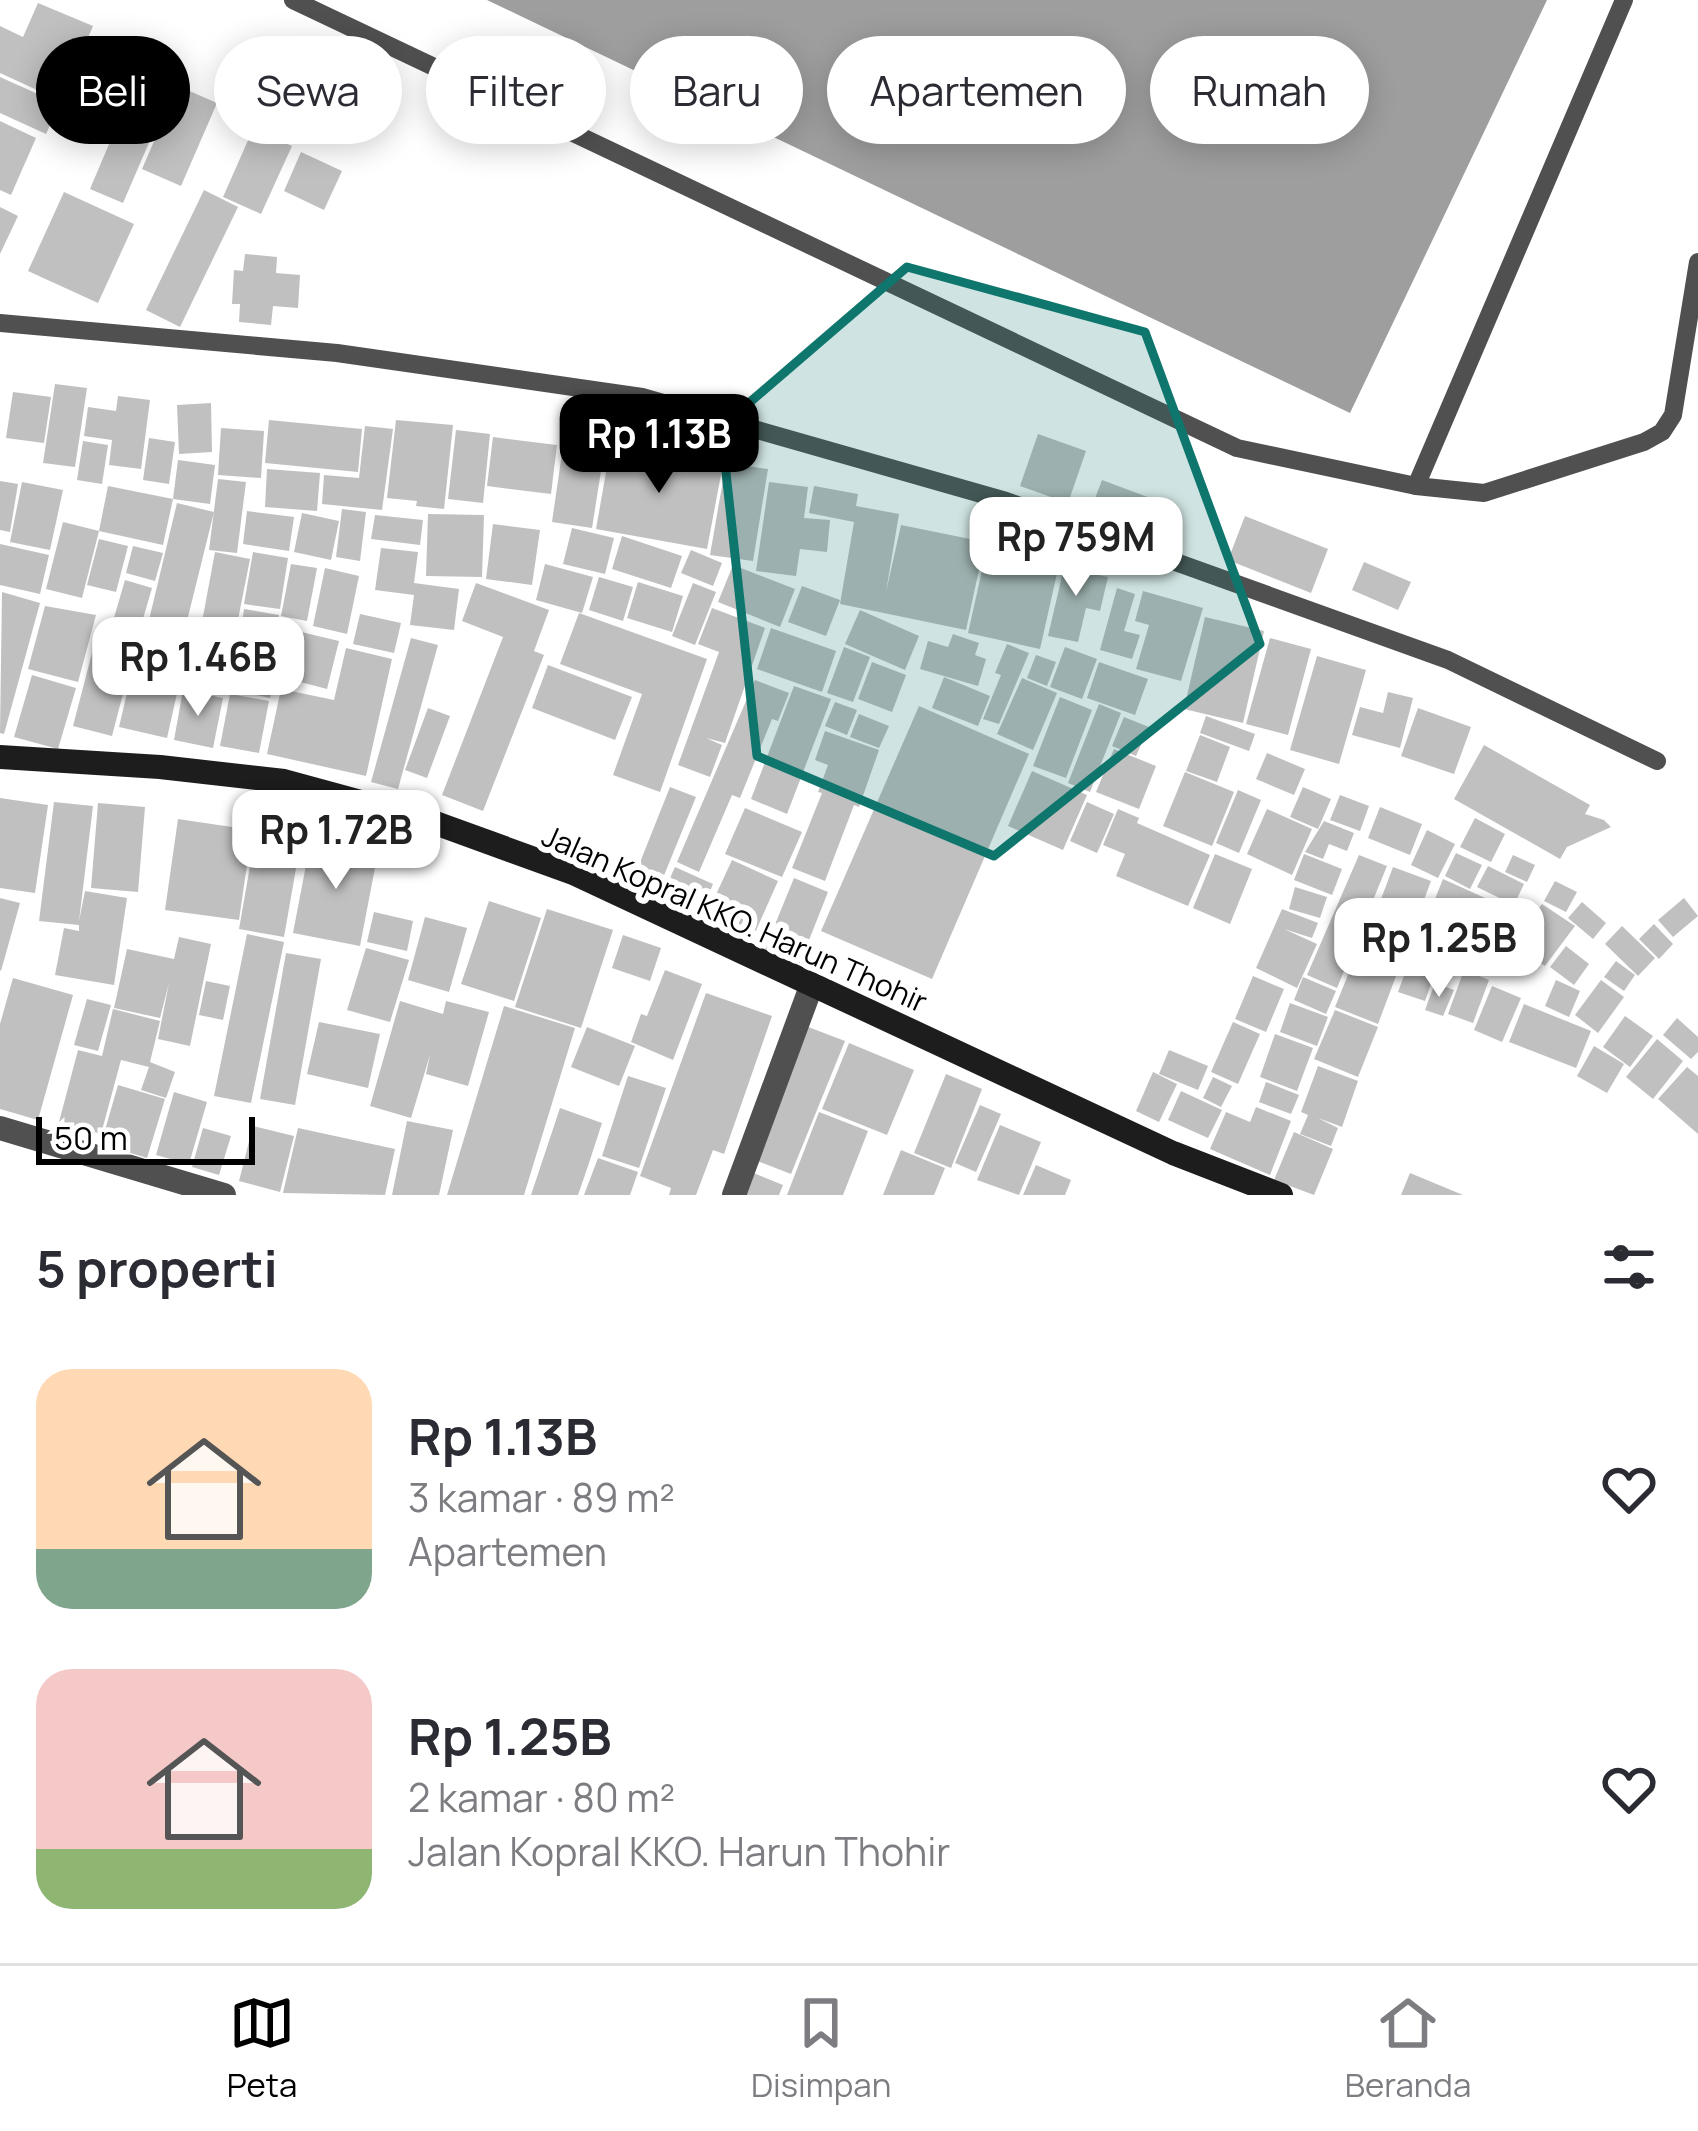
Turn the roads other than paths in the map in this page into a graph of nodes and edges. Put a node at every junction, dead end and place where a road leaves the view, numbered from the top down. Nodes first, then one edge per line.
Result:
1 (292, 0) edge
2 (1624, 0) edge
3 (1698, 262) edge
4 (0, 322) edge
5 (1416, 486) junction
6 (0, 757) edge
7 (1657, 761) dead end
8 (812, 984) junction
9 (0, 1128) edge
10 (224, 1195) edge
11 (734, 1195) edge
12 (1281, 1195) edge

1 - 5 lane
2 - 5 lane
3 - 5 lane
4 - 7 lane
6 - 8 main road, Jalan Kopral KKO. Harun Thohir
8 - 11 street
8 - 12 main road, Jalan Kopral KKO. Harun Thohir
9 - 10 street

